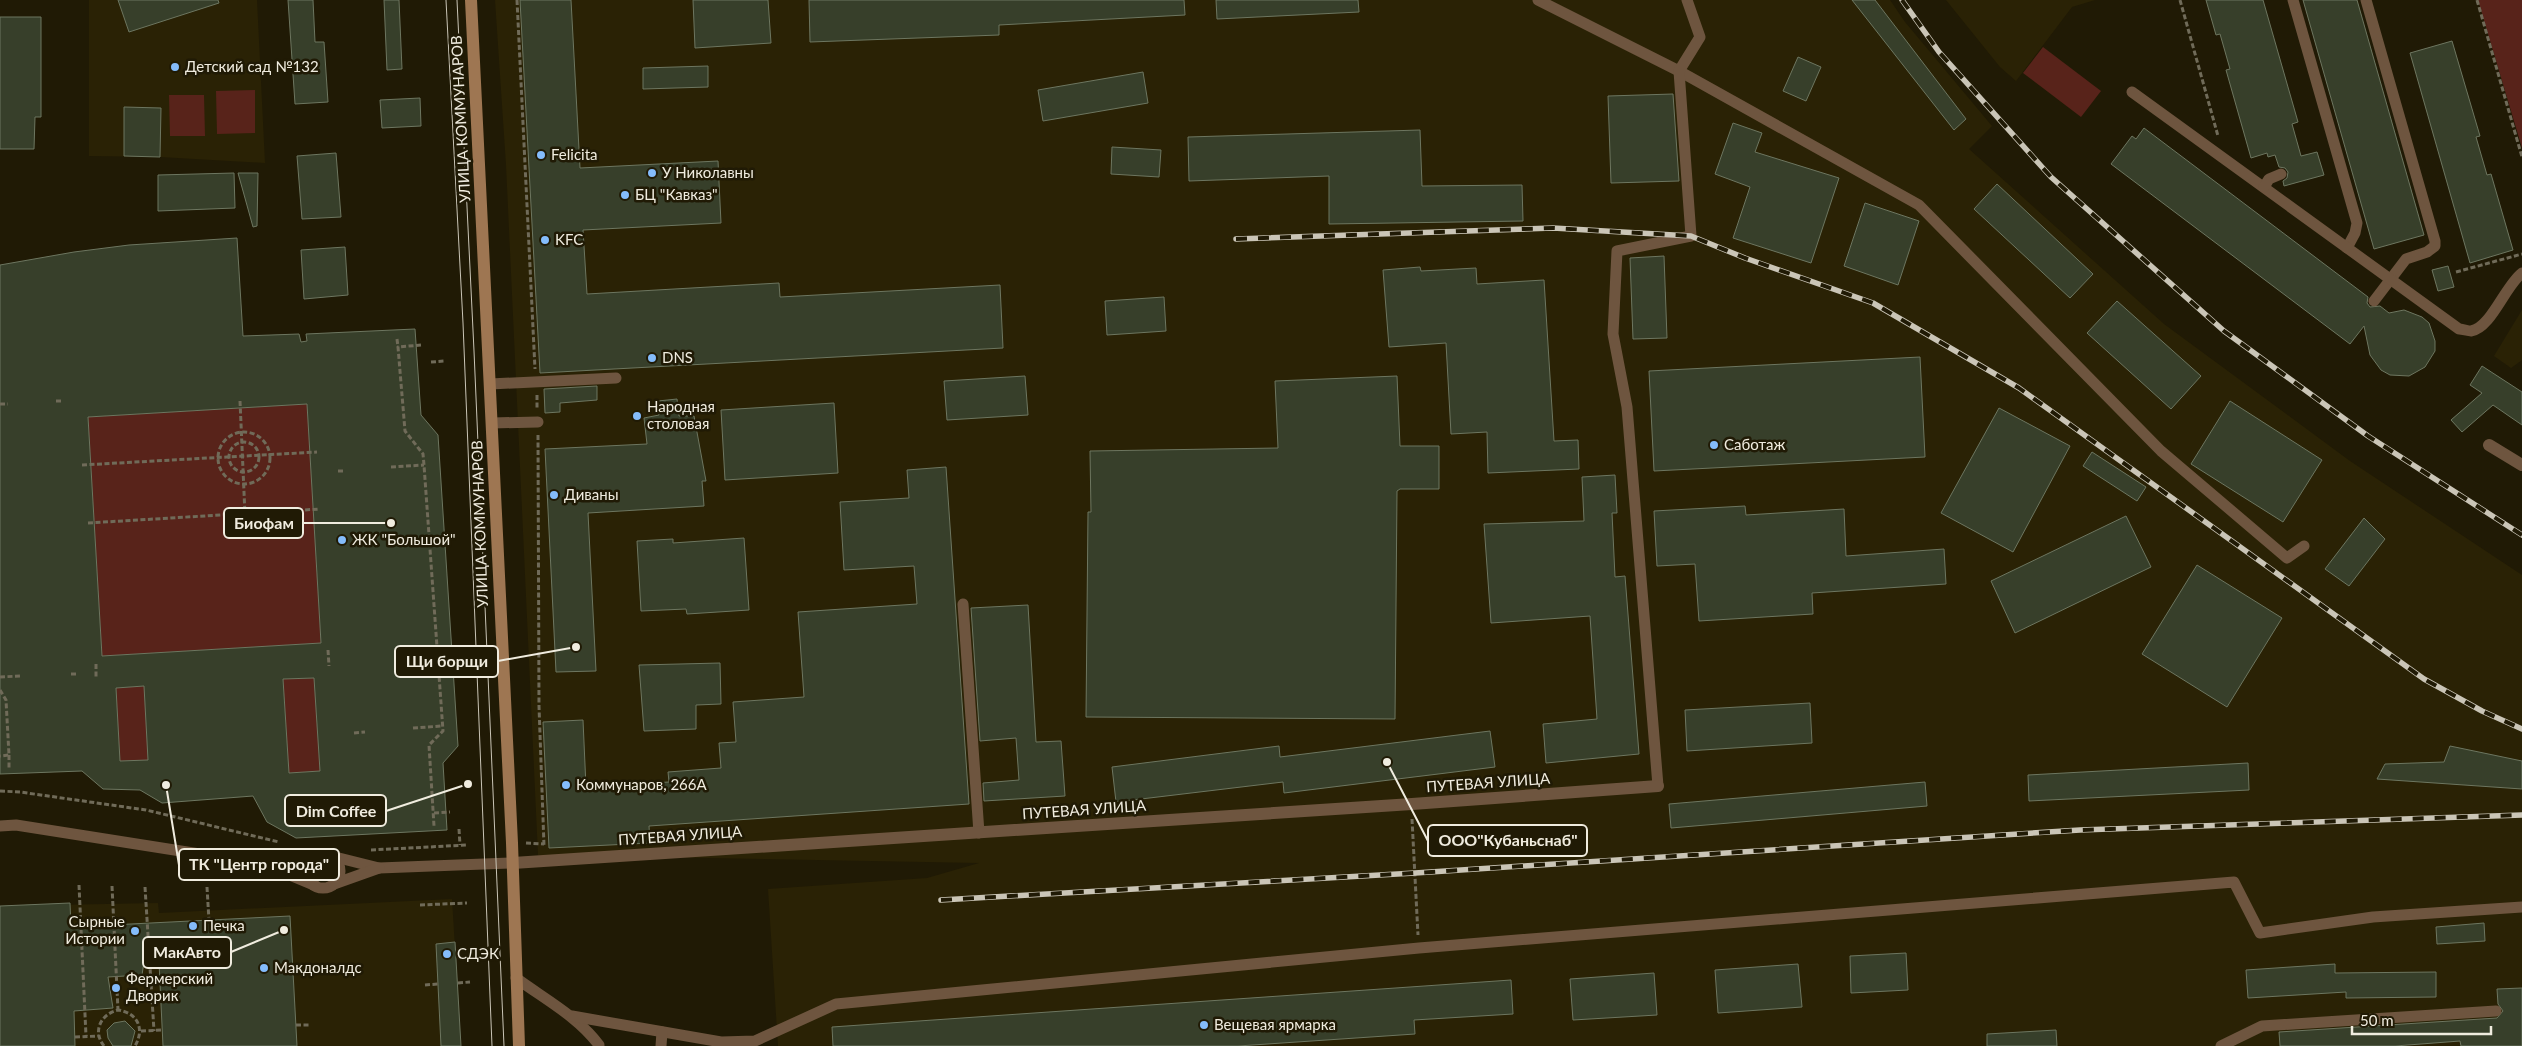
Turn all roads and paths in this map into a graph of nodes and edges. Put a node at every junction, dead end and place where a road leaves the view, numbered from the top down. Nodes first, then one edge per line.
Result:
1 (471, 0) edge
2 (1538, 0) edge
3 (1687, 0) edge
4 (2180, 0) edge
5 (2293, 0) edge
6 (2366, 0) edge
7 (2477, 0) edge
8 (1679, 71) junction
9 (2132, 92) dead end
10 (2522, 157) edge
11 (2225, 160) junction
12 (2281, 174) dead end
13 (2264, 188) junction
14 (2347, 248) junction
15 (2522, 254) edge
16 (2456, 272) dead end
17 (2522, 273) edge
18 (2390, 279) junction
19 (2374, 301) dead end
20 (397, 339) dead end
21 (421, 345) dead end
22 (398, 347) junction
23 (445, 361) dead end
24 (431, 362) dead end
25 (616, 378) dead end
26 (490, 384) junction
27 (56, 401) dead end
28 (63, 401) dead end
29 (240, 401) dead end
30 (0, 404) edge
31 (8, 404) dead end
32 (538, 422) dead end
33 (492, 423) junction
34 (242, 431) junction
35 (242, 442) junction
36 (2489, 445) dead end
37 (317, 452) dead end
38 (270, 455) junction
39 (243, 456) junction
40 (258, 456) junction
41 (228, 457) junction
42 (217, 458) junction
43 (82, 465) dead end
44 (424, 465) junction
45 (2522, 465) edge
46 (391, 467) dead end
47 (338, 471) dead end
48 (343, 471) dead end
49 (244, 472) junction
50 (245, 484) junction
51 (320, 509) dead end
52 (246, 515) junction
53 (88, 523) dead end
54 (2304, 546) dead end
55 (962, 604) dead end
56 (328, 650) dead end
57 (96, 664) dead end
58 (329, 666) dead end
59 (71, 674) dead end
60 (77, 674) dead end
61 (20, 676) dead end
62 (0, 677) edge
63 (96, 680) dead end
64 (0, 690) edge
65 (442, 726) junction
66 (413, 728) dead end
67 (365, 732) dead end
68 (354, 733) dead end
69 (9, 755) junction
70 (0, 756) edge
71 (10, 770) dead end
72 (1658, 786) joint
73 (0, 792) edge
74 (1412, 804) junction
75 (450, 812) dead end
76 (434, 813) junction
77 (0, 826) edge
78 (434, 826) dead end
79 (459, 829) dead end
80 (979, 833) junction
81 (279, 842) dead end
82 (460, 845) junction
83 (467, 845) dead end
84 (362, 849) dead end
85 (331, 856) junction
86 (306, 860) junction
87 (513, 863) junction
88 (270, 866) junction
89 (379, 868) junction
90 (298, 878) junction
91 (79, 885) dead end
92 (333, 885) junction
93 (112, 886) dead end
94 (316, 886) junction
95 (145, 887) dead end
96 (207, 887) dead end
97 (467, 903) dead end
98 (420, 906) dead end
99 (2522, 907) edge
100 (209, 920) dead end
101 (71, 925) dead end
102 (81, 925) junction
103 (1419, 948) junction
104 (516, 978) junction
105 (470, 982) dead end
106 (458, 983) dead end
107 (438, 984) dead end
108 (425, 985) dead end
109 (118, 1010) junction
110 (2496, 1011) dead end
111 (572, 1016) junction
112 (296, 1025) dead end
113 (308, 1025) dead end
114 (162, 1030) dead end
115 (140, 1031) junction
116 (154, 1031) junction
117 (662, 1032) junction
118 (86, 1036) junction
119 (98, 1036) junction
120 (75, 1037) dead end
121 (722, 1044) edge
122 (599, 1045) edge
123 (104, 1046) edge
124 (135, 1046) edge
125 (519, 1046) edge
126 (661, 1046) edge
127 (2221, 1046) edge

1 - 26 main road, УЛИЦА КОММУНАРОВ
2 - 8 lane
3 - 8 lane
4 - 11 path
5 - 14 lane
6 - 18 lane
7 - 10 path
8 - 54 lane
8 - 72 lane
9 - 11 lane
11 - 13 lane
12 - 13 lane
13 - 14 lane
14 - 18 lane
15 - 16 path
17 - 18 lane
18 - 19 lane
20 - 22 path
21 - 22 path
22 - 44 path
23 - 24 path
25 - 26 lane
26 - 33 main road, УЛИЦА КОММУНАРОВ
27 - 28 path
29 - 34 path
30 - 31 path
32 - 33 lane
33 - 87 main road, УЛИЦА КОММУНАРОВ
34 - 35 path
34 - 38 path
34 - 42 path
35 - 39 path
35 - 40 path
35 - 41 path
36 - 45 street
37 - 38 path
38 - 40 path
38 - 50 path
39 - 40 path
39 - 41 path
39 - 49 path
40 - 49 path
41 - 42 path
41 - 49 path
42 - 43 path
42 - 50 path
44 - 46 path
44 - 65 path
47 - 48 path
49 - 50 path
50 - 52 path
51 - 52 path
52 - 53 path
55 - 80 lane
56 - 58 path
57 - 63 path
59 - 60 path
61 - 62 path
64 - 69 path
65 - 66 path
65 - 76 path
67 - 68 path
69 - 70 path
69 - 71 path
72 - 74 street, ПУТЕВАЯ УЛИЦА
73 - 81 path
74 - 80 street, ПУТЕВАЯ УЛИЦА
74 - 103 path
75 - 76 path
76 - 78 path
77 - 88 lane
79 - 82 path
80 - 87 street, ПУТЕВАЯ УЛИЦА
82 - 83 path
82 - 84 path
85 - 86 lane
85 - 89 lane
85 - 92 lane
86 - 88 lane
86 - 90 lane
86 - 94 lane
87 - 89 lane
87 - 104 main road, УЛИЦА КОММУНАРОВ
88 - 90 lane
89 - 92 lane
90 - 94 lane
91 - 102 path
92 - 94 lane
93 - 109 path
95 - 116 path
96 - 100 path
97 - 98 path
99 - 103 lane
101 - 102 path
102 - 118 path
103 - 121 lane
104 - 111 lane
104 - 125 main road, УЛИЦА КОММУНАРОВ
105 - 106 path
107 - 108 path
109 - 115 path
109 - 119 path
110 - 127 lane
111 - 117 lane
111 - 122 lane
112 - 113 path
114 - 116 path
115 - 116 path
115 - 124 path
117 - 121 lane
117 - 126 lane
118 - 119 path
118 - 120 path
119 - 123 path

